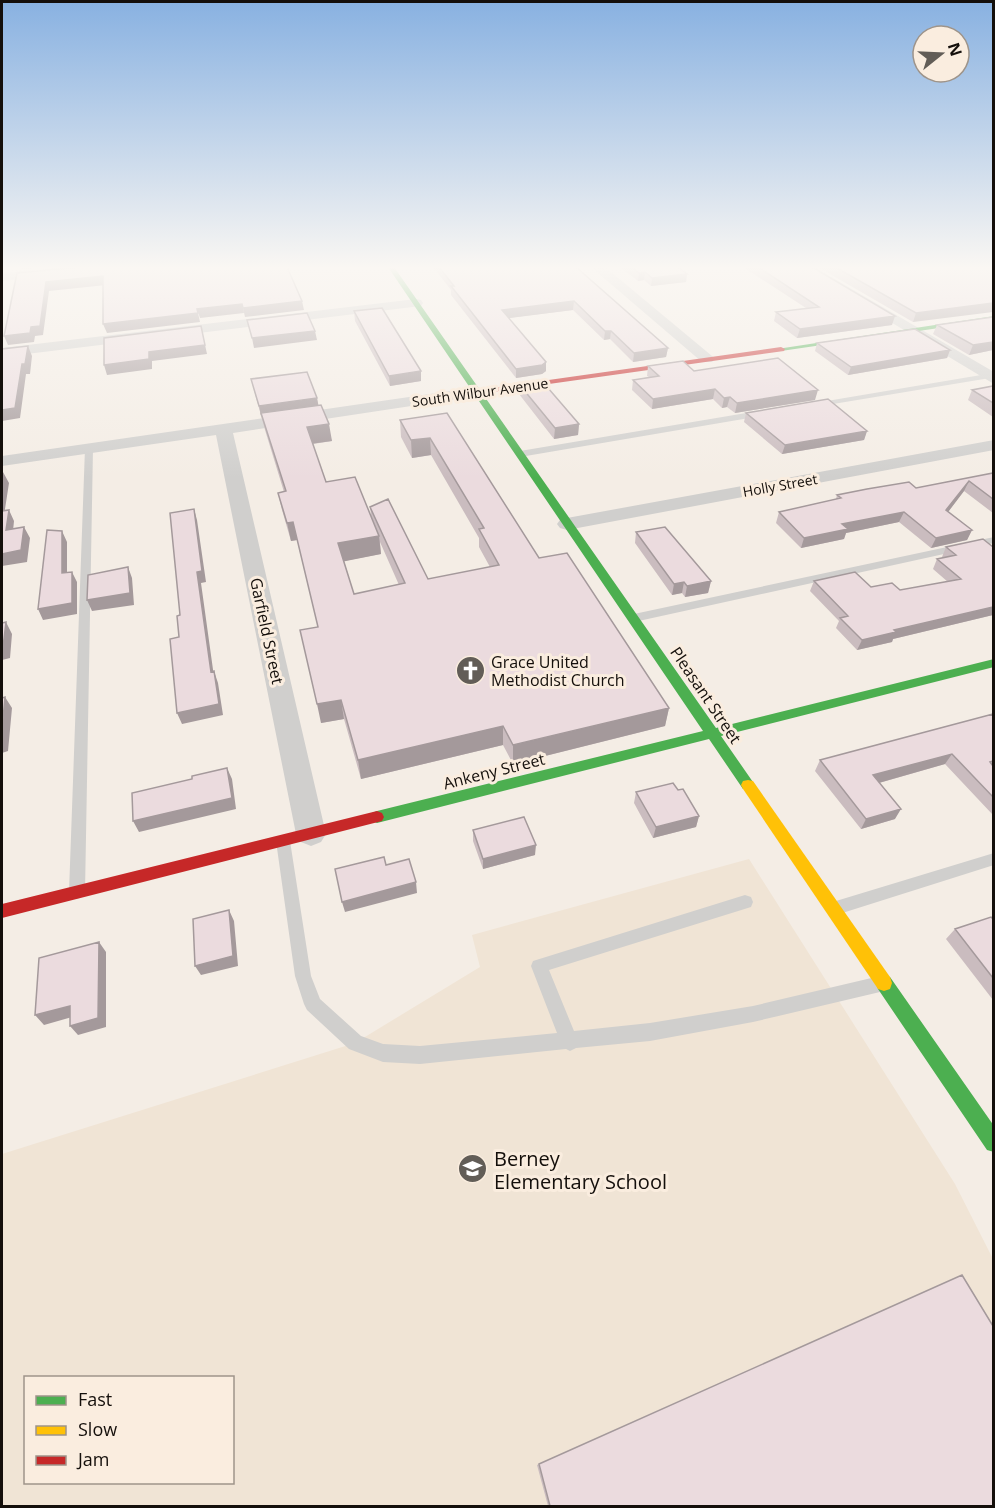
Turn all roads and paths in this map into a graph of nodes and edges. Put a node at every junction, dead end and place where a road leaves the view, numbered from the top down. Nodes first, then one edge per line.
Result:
1 (131, 337) edge
2 (440, 337) edge
3 (680, 337) edge
4 (861, 337) edge
5 (923, 337) edge
6 (2, 353) edge
7 (707, 360) junction
8 (990, 377) edge
9 (478, 392) junction
10 (801, 407) edge
11 (777, 411) edge
12 (223, 428) junction
13 (993, 445) edge
14 (89, 448) junction
15 (520, 454) junction
16 (2, 461) edge
17 (567, 524) junction
18 (993, 540) edge
19 (634, 618) junction
20 (993, 663) edge
21 (713, 734) junction
22 (311, 834) junction
23 (283, 841) junction
24 (993, 859) edge
25 (77, 892) junction
26 (745, 902) dead end
27 (834, 909) junction
28 (2, 911) edge
29 (885, 982) junction
30 (570, 1042) junction
31 (993, 1143) edge

1 - 6 street
2 - 9 main road, Pleasant Street
3 - 7 street
4 - 7 main road, South Wilbur Avenue
5 - 8 street
7 - 9 main road, South Wilbur Avenue
8 - 10 lane
9 - 12 street, South Wilbur Avenue
9 - 15 main road, Pleasant Street
11 - 15 lane
12 - 14 street, South Wilbur Avenue
12 - 22 street, Garfield Street
13 - 17 street, Holly Street
14 - 16 street, South Wilbur Avenue
14 - 25 lane
15 - 17 main road, Pleasant Street
17 - 19 main road, Pleasant Street
18 - 19 lane
19 - 21 main road, Pleasant Street
20 - 21 main road, Ankeny Street
21 - 22 main road, Ankeny Street
21 - 27 main road, Pleasant Street
22 - 23 main road, Ankeny Street
23 - 25 main road, Ankeny Street
23 - 30 lane
24 - 27 lane
25 - 28 main road, Ankeny Street
26 - 30 lane
27 - 29 main road, Pleasant Street
29 - 30 lane
29 - 31 main road, Pleasant Street

